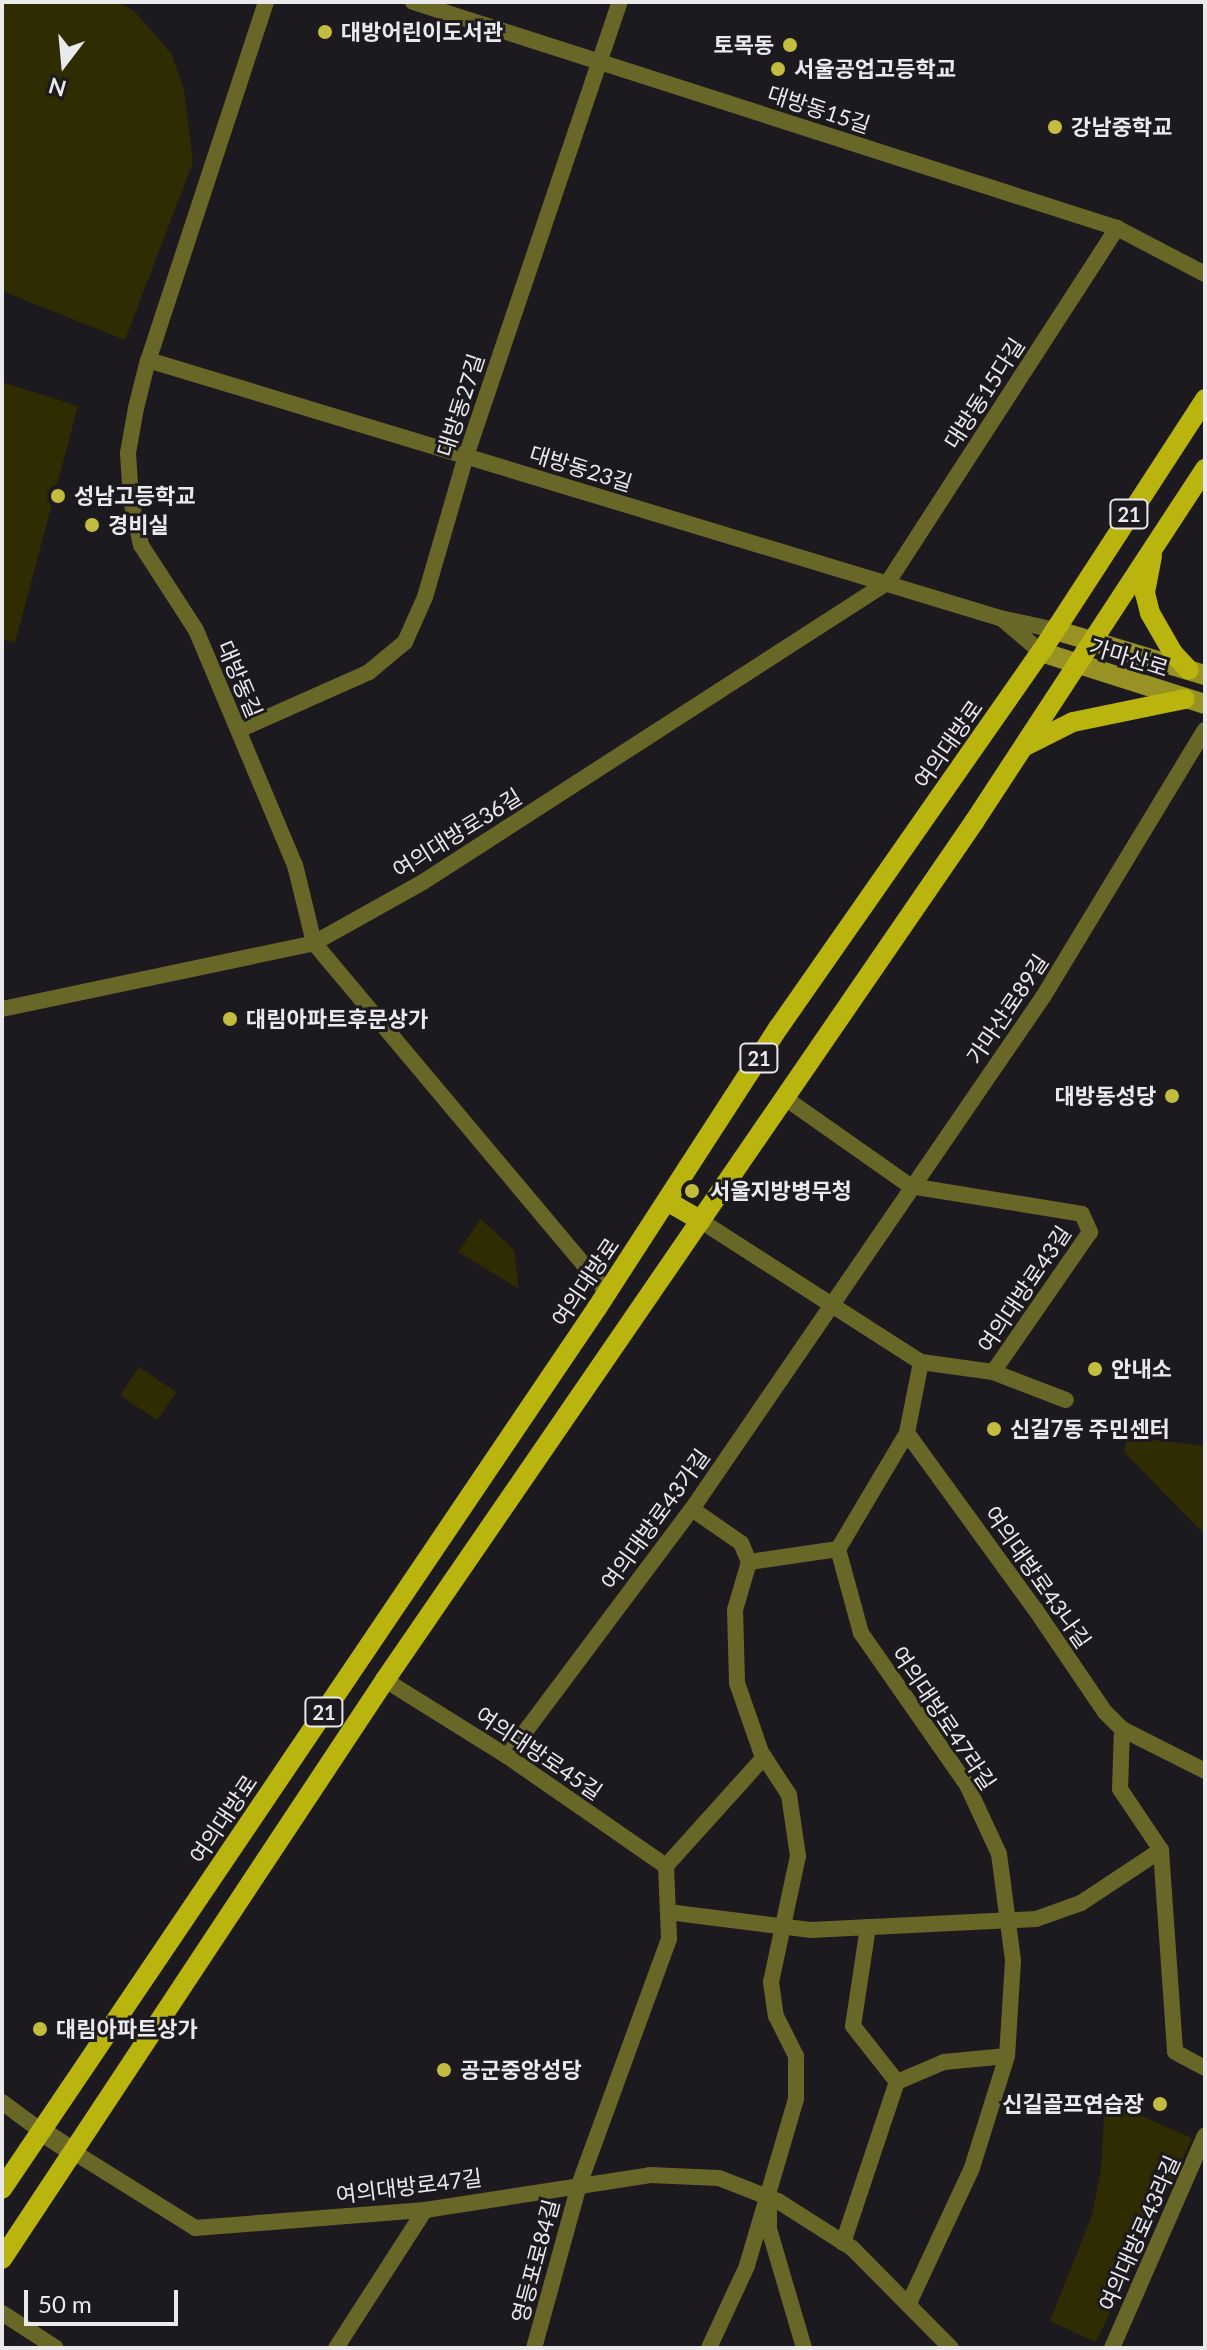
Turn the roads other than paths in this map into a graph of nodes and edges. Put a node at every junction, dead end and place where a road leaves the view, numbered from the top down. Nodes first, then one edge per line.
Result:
1 (266, 2) edge
2 (413, 2) edge
3 (620, 2) edge
4 (599, 59) junction
5 (1117, 228) junction
6 (1205, 274) edge
7 (148, 360) junction
8 (1205, 399) edge
9 (466, 456) junction
10 (1205, 469) edge
11 (1156, 541) junction
12 (888, 582) junction
13 (1000, 618) junction
14 (1055, 630) junction
15 (1090, 641) junction
16 (1041, 652) junction
17 (1075, 665) junction
18 (1197, 673) edge
19 (1185, 699) junction
20 (1205, 704) edge
21 (239, 730) junction
22 (1205, 730) edge
23 (1023, 747) junction
24 (314, 943) junction
25 (2, 1009) edge
26 (785, 1098) junction
27 (910, 1186) junction
28 (667, 1201) junction
29 (701, 1221) junction
30 (607, 1292) junction
31 (833, 1305) junction
32 (639, 1311) junction
33 (921, 1362) junction
34 (993, 1372) junction
35 (1066, 1400) dead end
36 (907, 1433) junction
37 (692, 1509) junction
38 (838, 1549) junction
39 (749, 1562) junction
40 (385, 1680) junction
41 (1122, 1729) junction
42 (507, 1756) junction
43 (764, 1757) junction
44 (1205, 1771) edge
45 (1161, 1850) junction
46 (666, 1866) junction
47 (668, 1912) junction
48 (1008, 1920) junction
49 (868, 1927) junction
50 (782, 1928) junction
51 (1007, 2056) junction
52 (1205, 2068) edge
53 (897, 2082) junction
54 (2, 2102) edge
55 (41, 2131) junction
56 (1205, 2135) edge
57 (72, 2151) junction
58 (579, 2185) junction
59 (2, 2189) edge
60 (768, 2197) junction
61 (425, 2210) junction
62 (843, 2243) junction
63 (2, 2259) edge
64 (908, 2305) junction
65 (2, 2313) edge
66 (56, 2348) edge
67 (336, 2348) edge
68 (534, 2348) edge
69 (709, 2348) edge
70 (804, 2348) edge
71 (951, 2348) edge
72 (1112, 2348) edge

1 - 7 street, 대방동길
2 - 4 street, 대방동15길
3 - 4 street, 대방동27길
4 - 5 street, 대방동15길
4 - 9 street, 대방동27길
5 - 6 street, 대방동15길
5 - 12 street, 대방동15다길
7 - 9 street, 대방동23길
7 - 21 street, 대방동길
8 - 14 main road, 여의대방로 / 21
9 - 12 street, 대방동23길
9 - 21 street, 대방동27길
10 - 11 main road
11 - 15 main road
11 - 18 main road
12 - 13 street, 대방동23길
12 - 24 street, 여의대방로36길
13 - 14 street, 대방동23길
13 - 16 street
14 - 15 main road, 가마산로
14 - 16 main road, 여의대방로 / 21
15 - 17 main road
15 - 18 main road, 가마산로
16 - 17 main road, 가마산로
16 - 28 main road, 여의대방로 / 21
17 - 19 main road, 가마산로
17 - 23 main road
19 - 20 main road, 가마산로
19 - 23 main road
21 - 24 street, 대방동길
22 - 27 street, 가마산로89길
23 - 26 main road
24 - 25 street, 여의대방로36길
24 - 30 street, 대방동길
26 - 27 street
26 - 29 main road
27 - 31 street, 가마산로89길
27 - 34 street, 여의대방로43길
28 - 29 main road
28 - 30 main road, 여의대방로 / 21
29 - 31 street, 여의대방로43길
29 - 32 main road
30 - 32 main road
30 - 55 main road, 여의대방로 / 21
31 - 33 street, 여의대방로43길
31 - 37 street, 여의대방로43가길
32 - 40 main road
33 - 34 street, 여의대방로43길
33 - 36 street
34 - 35 street
36 - 38 street
36 - 41 street, 여의대방로43나길
37 - 39 street
37 - 42 street, 여의대방로43가길
38 - 39 street
38 - 48 street, 여의대방로47라길
39 - 43 street
40 - 42 street, 여의대방로45길
40 - 57 main road
41 - 44 street, 여의대방로43나길
41 - 45 street
42 - 46 street, 여의대방로45길
43 - 46 street
43 - 50 street
45 - 48 street
45 - 52 street
46 - 47 street
47 - 50 street
47 - 58 street
48 - 49 street
48 - 51 street, 여의대방로47라길
49 - 50 street
49 - 53 street
50 - 60 street
51 - 53 street
51 - 64 street, 여의대방로47라길
53 - 62 street
54 - 55 street
55 - 57 street
55 - 59 main road, 여의대방로 / 21
56 - 72 street, 여의대방로43라길
57 - 61 street, 여의대방로47길
57 - 63 main road
58 - 60 street, 여의대방로47길
58 - 61 street, 여의대방로47길
58 - 68 street, 영등포로84길
60 - 62 street, 여의대방로47길
60 - 69 street
60 - 70 street
61 - 67 street
62 - 64 street, 여의대방로47길
64 - 71 street, 여의대방로47길
65 - 66 street

